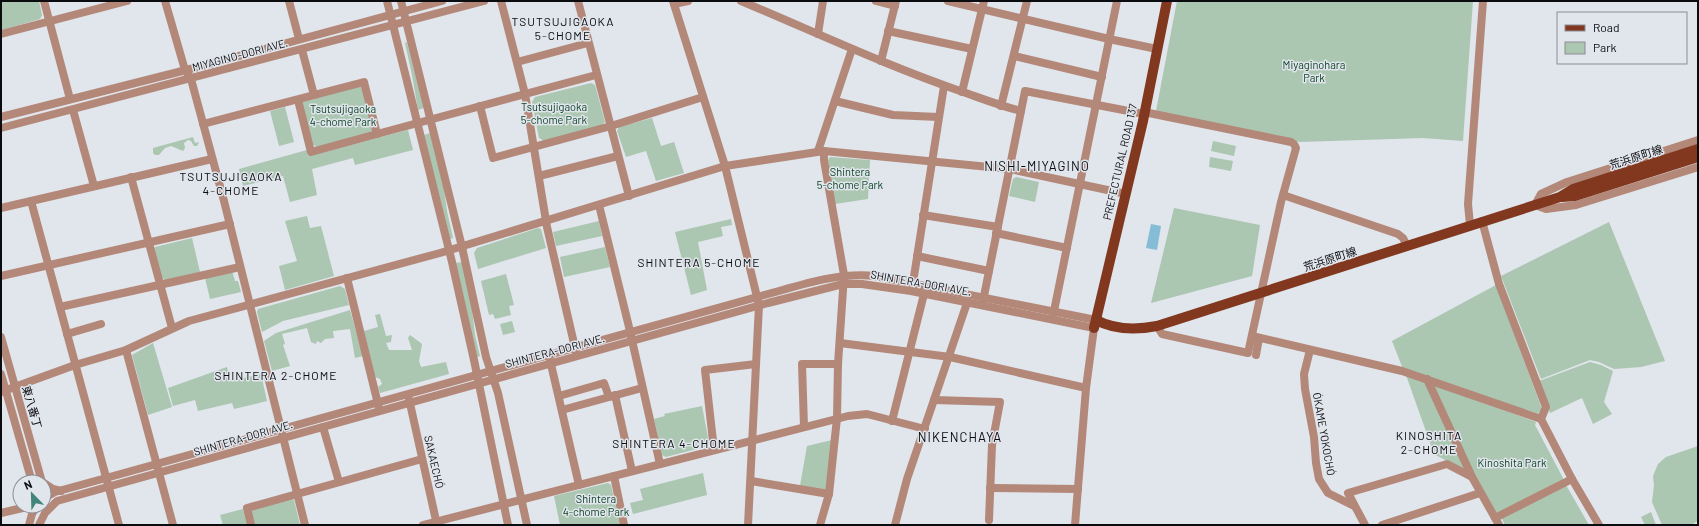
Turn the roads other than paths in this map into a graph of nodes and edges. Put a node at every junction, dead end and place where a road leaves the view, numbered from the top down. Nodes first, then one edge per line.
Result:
1 (44, 1) edge
2 (127, 1) edge
3 (165, 1) edge
4 (289, 1) edge
5 (387, 1) edge
6 (401, 1) edge
7 (442, 1) edge
8 (484, 1) edge
9 (501, 1) edge
10 (578, 1) edge
11 (688, 1) edge
12 (741, 1) edge
13 (823, 1) edge
14 (876, 1) edge
15 (948, 1) edge
16 (1027, 1) edge
17 (1117, 1) edge
18 (1167, 1) edge
19 (1483, 1) edge
20 (674, 3) edge
21 (895, 3) edge
22 (983, 5) edge
23 (404, 12) junction
24 (391, 15) junction
25 (1022, 18) junction
26 (406, 21) junction
27 (50, 22) junction
28 (393, 25) junction
29 (888, 31) junction
30 (1, 34) edge
31 (818, 34) junction
32 (299, 39) junction
33 (1109, 39) junction
34 (588, 43) junction
35 (852, 49) junction
36 (972, 49) junction
37 (1158, 49) junction
38 (302, 50) junction
39 (1014, 56) junction
40 (881, 61) junction
41 (517, 62) junction
42 (185, 70) junction
43 (596, 75) junction
44 (1102, 77) junction
45 (191, 79) junction
46 (944, 86) junction
47 (962, 92) junction
48 (525, 94) junction
49 (314, 95) junction
50 (703, 97) junction
51 (70, 99) junction
52 (298, 100) junction
53 (834, 101) junction
54 (1096, 105) junction
55 (480, 106) junction
56 (1001, 106) junction
57 (73, 110) junction
58 (1021, 111) junction
59 (1144, 113) junction
60 (1, 117) edge
61 (938, 117) junction
62 (431, 120) junction
63 (203, 124) junction
64 (417, 124) junction
65 (611, 126) junction
66 (1, 128) edge
67 (377, 134) junction
68 (1698, 143) edge
69 (534, 147) junction
70 (821, 151) junction
71 (618, 156) junction
72 (1698, 157) edge
73 (212, 159) junction
74 (932, 161) junction
75 (725, 166) junction
76 (1698, 167) edge
77 (1010, 169) junction
78 (539, 176) junction
79 (131, 178) junction
80 (1080, 184) junction
81 (94, 186) junction
82 (1574, 193) junction
83 (1126, 194) junction
84 (1283, 195) junction
85 (629, 196) junction
86 (32, 201) junction
87 (1535, 204) junction
88 (599, 205) junction
89 (1, 208) edge
90 (923, 215) junction
91 (546, 221) junction
92 (1482, 221) junction
93 (230, 224) junction
94 (1470, 225) junction
95 (997, 230) junction
96 (148, 243) junction
97 (1407, 246) junction
98 (462, 247) junction
99 (1067, 248) junction
100 (449, 251) junction
101 (917, 256) junction
102 (48, 266) junction
103 (240, 267) junction
104 (989, 271) junction
105 (844, 275) junction
106 (1, 276) edge
107 (347, 278) junction
108 (160, 284) junction
109 (843, 284) junction
110 (912, 288) junction
111 (1262, 293) junction
112 (924, 294) junction
113 (758, 301) junction
114 (983, 302) junction
115 (967, 303) junction
116 (250, 305) junction
117 (60, 307) junction
118 (1053, 316) junction
119 (101, 324) dead end
120 (1098, 324) junction
121 (1157, 326) junction
122 (172, 328) junction
123 (630, 332) junction
124 (67, 334) junction
125 (1, 337) edge
126 (1255, 337) junction
127 (632, 342) junction
128 (840, 343) junction
129 (575, 348) junction
130 (126, 350) junction
131 (1310, 350) junction
132 (909, 352) junction
133 (549, 355) junction
134 (1256, 355) dead end
135 (577, 357) junction
136 (950, 357) junction
137 (551, 364) junction
138 (756, 364) junction
139 (838, 364) junction
140 (75, 365) junction
141 (491, 371) junction
142 (1, 374) edge
143 (477, 375) junction
144 (1427, 379) junction
145 (494, 380) junction
146 (479, 384) junction
147 (15, 387) junction
148 (642, 388) junction
149 (1086, 388) junction
150 (3, 391) edge
151 (408, 394) junction
152 (559, 396) junction
153 (612, 396) junction
154 (934, 400) junction
155 (378, 402) junction
156 (410, 403) junction
157 (562, 410) junction
158 (380, 411) junction
159 (837, 418) junction
160 (1541, 419) junction
161 (892, 420) junction
162 (323, 427) junction
163 (804, 427) junction
164 (281, 429) junction
165 (925, 429) junction
166 (283, 438) junction
167 (753, 440) junction
168 (714, 450) junction
169 (422, 459) junction
170 (158, 464) junction
171 (660, 464) junction
172 (632, 471) junction
173 (159, 473) junction
174 (29, 474) edge
175 (40, 474) edge
176 (614, 476) junction
177 (1472, 477) junction
178 (106, 478) junction
179 (1572, 479) junction
180 (750, 481) junction
181 (339, 482) junction
182 (579, 485) junction
183 (109, 487) junction
184 (52, 488) edge
185 (990, 488) junction
186 (1078, 488) junction
187 (61, 491) junction
188 (1480, 492) junction
189 (298, 494) junction
190 (829, 494) junction
191 (52, 495) edge
192 (52, 500) edge
193 (521, 500) junction
194 (58, 501) junction
195 (52, 503) edge
196 (503, 504) junction
197 (1354, 506) junction
198 (12, 512) edge
199 (1, 513) edge
200 (31, 514) edge
201 (989, 520) dead end
202 (1497, 522) edge
203 (42, 523) edge
204 (437, 523) edge
205 (29, 525) edge
206 (119, 525) edge
207 (173, 525) edge
208 (251, 525) edge
209 (305, 525) edge
210 (423, 525) edge
211 (508, 525) edge
212 (527, 525) edge
213 (624, 525) edge
214 (748, 525) edge
215 (820, 525) edge
216 (895, 525) edge
217 (1075, 525) edge
218 (1365, 525) edge
219 (1382, 525) edge
220 (1599, 525) edge

1 - 27 street
2 - 27 street
3 - 42 street
4 - 32 street
5 - 24 street
6 - 23 street
7 - 23 street, MIYAGINO-DORI AVE.
8 - 26 street, MIYAGINO-DORI AVE.
9 - 41 street
10 - 34 street
11 - 20 street
12 - 31 street
13 - 31 street
14 - 21 street
15 - 22 street
16 - 25 street
17 - 33 street
18 - 37 main road, PREFECTURAL ROAD 137
19 - 94 street
20 - 50 street
21 - 29 street
22 - 25 street
22 - 36 street
23 - 24 street, MIYAGINO-DORI AVE.
23 - 26 street
24 - 28 street
24 - 32 street, MIYAGINO-DORI AVE.
25 - 33 street
25 - 39 street
26 - 28 street, MIYAGINO-DORI AVE.
26 - 62 street
27 - 30 street
27 - 51 street
28 - 38 street, MIYAGINO-DORI AVE.
28 - 64 street
29 - 36 street
29 - 40 street
31 - 35 street
32 - 42 street, MIYAGINO-DORI AVE.
33 - 37 street
33 - 44 street
34 - 41 street
34 - 43 street
35 - 40 street
35 - 53 street
36 - 47 street
37 - 59 main road, PREFECTURAL ROAD 137
38 - 45 street, MIYAGINO-DORI AVE.
38 - 49 street
39 - 44 street
39 - 56 street
40 - 46 street
41 - 48 street
42 - 45 street
42 - 51 street, MIYAGINO-DORI AVE.
43 - 48 street
43 - 65 street
44 - 54 street
45 - 57 street, MIYAGINO-DORI AVE.
45 - 63 street
46 - 47 street
46 - 61 street
47 - 56 street
48 - 55 street
48 - 69 street
49 - 52 street
49 - 67 street
50 - 65 street
50 - 75 street
51 - 60 street, MIYAGINO-DORI AVE.
52 - 63 street
52 - 67 street
53 - 61 street
53 - 70 street
54 - 58 street
54 - 59 street
54 - 80 street
55 - 62 street
55 - 69 street
56 - 58 street
57 - 66 street, MIYAGINO-DORI AVE.
57 - 81 street
58 - 77 street
59 - 83 main road, PREFECTURAL ROAD 137
59 - 84 street
61 - 74 street
62 - 64 street
62 - 98 street
63 - 73 street
64 - 67 street
64 - 100 street
65 - 69 street
65 - 71 street
68 - 82 main road, 荒浜原町線
68 - 87 street
69 - 78 street
70 - 74 street
70 - 75 street
70 - 105 street
71 - 78 street
71 - 85 street
72 - 82 main road, 荒浜原町線
73 - 79 street
73 - 93 street
74 - 77 street
74 - 90 street
75 - 85 street
75 - 113 street
76 - 87 street
77 - 80 street
77 - 95 street
78 - 91 street
79 - 81 street
79 - 96 street
80 - 83 street
80 - 99 street
81 - 86 street
82 - 87 main road, 荒浜原町線
83 - 120 main road, PREFECTURAL ROAD 137
84 - 97 street
84 - 111 street
85 - 88 street
86 - 89 street
86 - 102 street
87 - 92 main road, 荒浜原町線
88 - 91 street
88 - 123 street
90 - 95 street
90 - 101 street
91 - 98 street
91 - 129 street
92 - 94 main road, 荒浜原町線
92 - 160 street
93 - 96 street
93 - 103 street
94 - 97 main road, 荒浜原町線
95 - 99 street
95 - 104 street
96 - 102 street
96 - 108 street
97 - 111 main road, 荒浜原町線
98 - 100 street
98 - 141 street
99 - 118 street
100 - 107 street
100 - 143 street
101 - 104 street
101 - 110 street
102 - 106 street
102 - 117 street
103 - 108 street
103 - 116 street
104 - 114 street
105 - 109 street
105 - 110 street, SHINTERA-DORI AVE.
105 - 113 street, SHINTERA-DORI AVE.
107 - 116 street
107 - 155 street
108 - 117 street
108 - 122 street
109 - 110 street, SHINTERA-DORI AVE.
109 - 113 street, SHINTERA-DORI AVE.
109 - 128 street
110 - 112 street, SHINTERA-DORI AVE.
110 - 114 street, SHINTERA-DORI AVE.
111 - 121 main road, 荒浜原町線
111 - 126 street
112 - 115 street, SHINTERA-DORI AVE.
112 - 132 street
113 - 123 street, SHINTERA-DORI AVE.
113 - 127 street, SHINTERA-DORI AVE.
113 - 138 street
114 - 115 street, SHINTERA-DORI AVE.
114 - 118 street, SHINTERA-DORI AVE.
115 - 136 street
116 - 122 street
116 - 164 street
117 - 124 street
118 - 120 street, SHINTERA-DORI AVE.
119 - 124 street
120 - 121 main road, 荒浜原町線
120 - 149 street
121 - 126 street
122 - 130 street
123 - 127 street
123 - 129 street, SHINTERA-DORI AVE.
124 - 140 street
125 - 147 street, 東八番丁
126 - 131 street
126 - 134 street
127 - 135 street, SHINTERA-DORI AVE.
127 - 148 street
128 - 132 street
128 - 139 street
129 - 133 street, SHINTERA-DORI AVE.
129 - 135 street
130 - 140 street
130 - 170 street
131 - 144 street
131 - 197 street, ÓKAME YOKOCHÓ
132 - 136 street
132 - 161 street
133 - 137 street
133 - 141 street, SHINTERA-DORI AVE.
135 - 137 street, SHINTERA-DORI AVE.
136 - 149 street
136 - 154 street
137 - 145 street, SHINTERA-DORI AVE.
137 - 152 street
138 - 167 street
138 - 168 street
139 - 159 street
139 - 163 street
140 - 147 street
140 - 178 street
141 - 143 street, SHINTERA-DORI AVE.
141 - 145 street
142 - 150 street, 東八番丁
143 - 146 street
143 - 151 street, SHINTERA-DORI AVE.
144 - 160 street
144 - 177 street
145 - 146 street, SHINTERA-DORI AVE.
145 - 193 street
146 - 156 street, SHINTERA-DORI AVE.
146 - 196 street
147 - 150 street
147 - 175 street, 東八番丁
148 - 153 street
148 - 171 street
149 - 186 street
150 - 174 street, 東八番丁
151 - 155 street, SHINTERA-DORI AVE.
151 - 156 street, SAKAECHÓ
152 - 153 street
152 - 157 street
153 - 157 street
153 - 172 street
154 - 165 street
154 - 185 street
155 - 158 street
155 - 164 street, SHINTERA-DORI AVE.
156 - 158 street, SHINTERA-DORI AVE.
156 - 169 street, SAKAECHÓ
157 - 182 street
158 - 162 street, SHINTERA-DORI AVE.
159 - 161 street
159 - 163 street
159 - 190 street
160 - 179 street
161 - 165 street
162 - 166 street, SHINTERA-DORI AVE.
162 - 181 street
163 - 167 street
164 - 166 street
164 - 170 street, SHINTERA-DORI AVE.
165 - 216 street
166 - 173 street, SHINTERA-DORI AVE.
166 - 189 street
167 - 168 street
167 - 180 street
168 - 171 street
169 - 181 street
169 - 204 street, SAKAECHÓ
170 - 173 street
170 - 178 street, SHINTERA-DORI AVE.
171 - 172 street
172 - 176 street
173 - 183 street, SHINTERA-DORI AVE.
173 - 207 street
176 - 182 street
176 - 213 street
177 - 188 street
177 - 197 street
178 - 183 street
178 - 187 street, SHINTERA-DORI AVE.
179 - 202 street
179 - 220 street
180 - 190 street
180 - 214 street
181 - 189 street
182 - 193 street
183 - 194 street, SHINTERA-DORI AVE.
183 - 206 street
184 - 187 street
185 - 186 street
185 - 201 street
186 - 217 street
187 - 191 street, SHINTERA-DORI AVE.
188 - 202 street
188 - 219 street
189 - 208 street
189 - 209 street
190 - 215 street
192 - 194 street
193 - 196 street
193 - 212 street
194 - 195 street
194 - 203 street, SHINTERA-DORI AVE.
196 - 204 street
196 - 211 street
197 - 218 street
198 - 199 street
200 - 205 street
204 - 210 street

